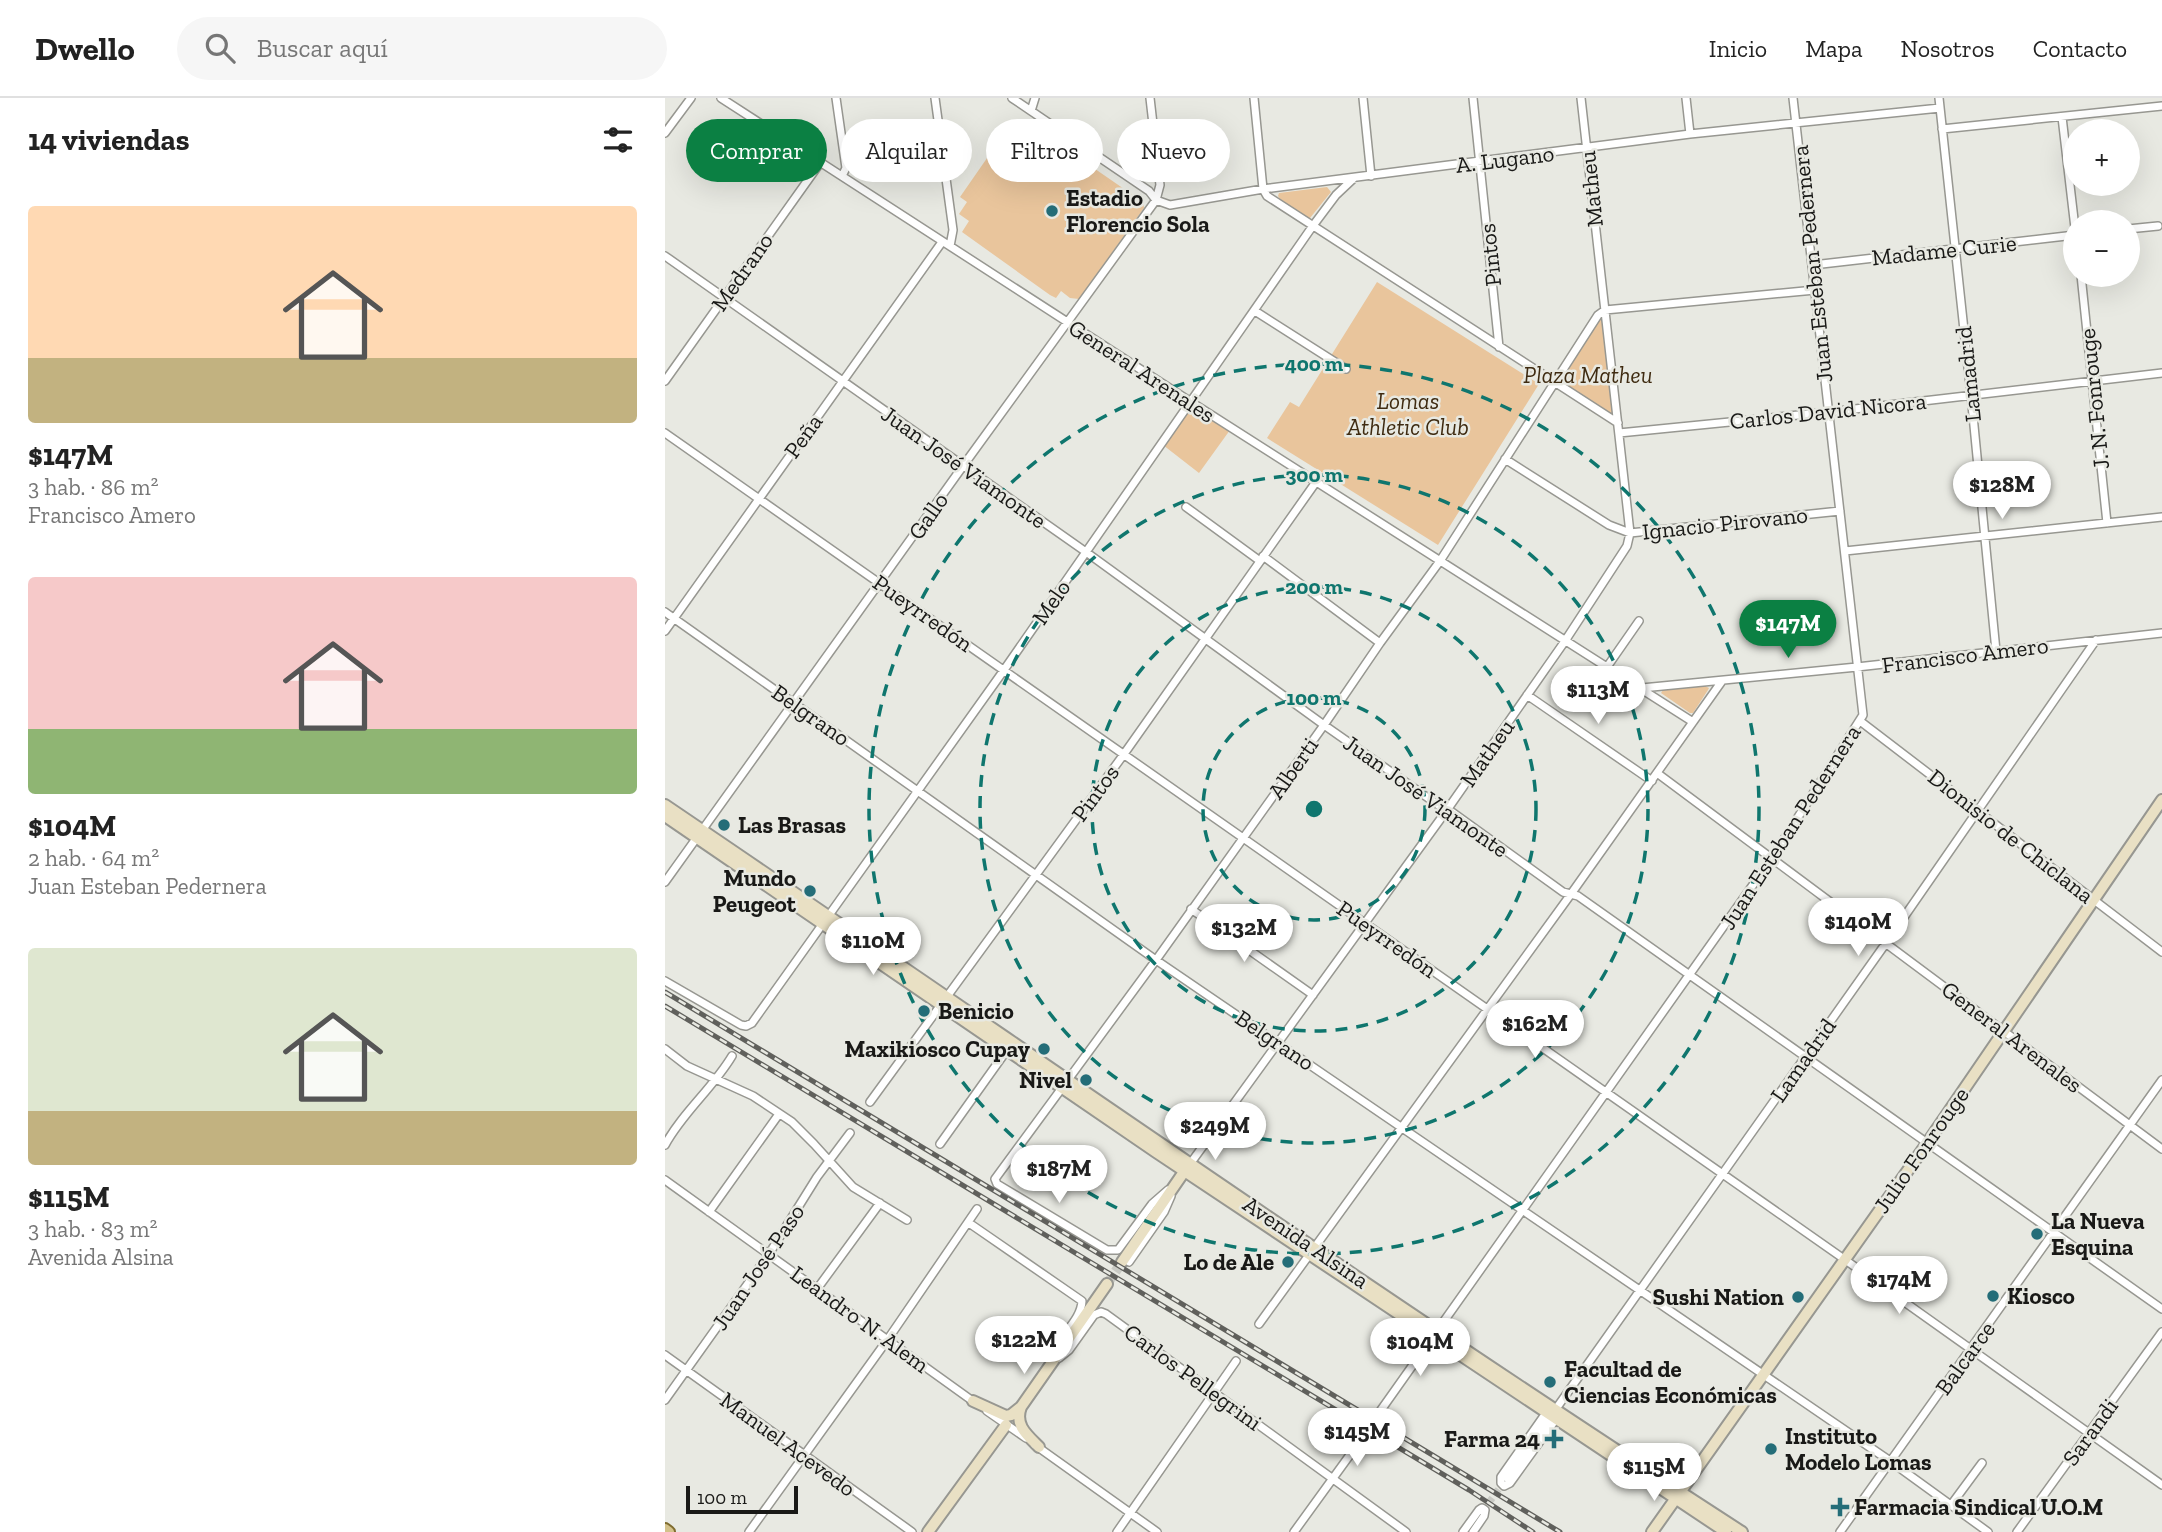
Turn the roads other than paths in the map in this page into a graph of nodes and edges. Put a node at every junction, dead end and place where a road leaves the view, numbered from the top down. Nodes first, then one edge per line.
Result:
1 (691, 98) edge
2 (721, 98) edge
3 (836, 98) edge
4 (935, 98) edge
5 (1012, 98) edge
6 (1035, 98) edge
7 (1150, 98) edge
8 (1254, 98) edge
9 (1363, 98) edge
10 (1473, 98) edge
11 (1581, 98) edge
12 (1686, 98) edge
13 (1793, 98) edge
14 (1938, 98) edge
15 (2162, 106) edge
16 (1940, 108) junction
17 (1031, 111) junction
18 (2062, 117) junction
19 (753, 119) edge
20 (1796, 123) junction
21 (1942, 129) junction
22 (841, 133) edge
23 (665, 134) edge
24 (1690, 134) junction
25 (1587, 148) junction
26 (1480, 162) junction
27 (1371, 176) junction
28 (1355, 177) junction
29 (806, 182) edge
30 (851, 182) edge
31 (1263, 189) junction
32 (1156, 201) junction
33 (2073, 210) edge
34 (2158, 226) dead end
35 (1312, 227) junction
36 (2140, 228) edge
37 (2063, 236) edge
38 (946, 244) junction
39 (1954, 249) junction
40 (665, 256) edge
41 (1813, 265) junction
42 (2082, 287) edge
43 (1815, 290) junction
44 (724, 297) junction
45 (1605, 310) junction
46 (1255, 311) junction
47 (1067, 322) junction
48 (1499, 347) junction
49 (1346, 369) dead end
50 (2162, 373) edge
51 (665, 381) edge
52 (2092, 381) junction
53 (842, 382) junction
54 (1554, 382) junction
55 (1971, 395) junction
56 (1191, 402) junction
57 (1829, 412) junction
58 (1618, 423) junction
59 (665, 433) edge
60 (1619, 433) junction
61 (1505, 459) junction
62 (963, 466) junction
63 (1316, 482) junction
64 (759, 498) junction
65 (1186, 507) dead end
66 (1840, 511) junction
67 (2162, 517) edge
68 (2108, 523) junction
69 (1630, 533) junction
70 (1984, 537) junction
71 (1845, 551) junction
72 (1086, 552) junction
73 (1261, 559) junction
74 (1440, 561) junction
75 (880, 583) junction
76 (665, 612) edge
77 (674, 618) junction
78 (1639, 621) dead end
79 (665, 631) edge
80 (2162, 633) edge
81 (1204, 639) junction
82 (2096, 640) junction
83 (1565, 641) junction
84 (1380, 643) junction
85 (1996, 651) junction
86 (1607, 667) junction
87 (1857, 667) junction
88 (1004, 670) junction
89 (1722, 681) junction
90 (1642, 688) junction
91 (1528, 695) junction
92 (793, 703) junction
93 (1860, 721) junction
94 (1693, 722) junction
95 (1324, 725) junction
96 (1124, 754) junction
97 (1657, 773) junction
98 (1652, 781) junction
99 (917, 790) junction
100 (2162, 800) edge
101 (665, 805) edge
102 (1447, 810) junction
103 (1977, 810) junction
104 (665, 816) edge
105 (699, 834) junction
106 (1243, 838) junction
107 (1772, 858) junction
108 (1035, 874) junction
109 (665, 882) edge
110 (1571, 894) junction
111 (2093, 900) junction
112 (1191, 909) junction
113 (826, 919) junction
114 (1366, 924) junction
115 (1886, 943) junction
116 (2162, 952) edge
117 (1156, 960) junction
118 (1691, 975) junction
119 (665, 981) edge
120 (1313, 995) junction
121 (944, 1001) junction
122 (1488, 1009) junction
123 (2003, 1030) junction
124 (1279, 1042) junction
125 (665, 1049) edge
126 (1007, 1050) junction
127 (732, 1056) dead end
128 (1805, 1057) junction
129 (716, 1080) junction
130 (2162, 1080) edge
131 (1066, 1084) junction
132 (1606, 1093) junction
133 (870, 1102) dead end
134 (779, 1114) junction
135 (2130, 1125) junction
136 (1401, 1128) junction
137 (850, 1133) dead end
138 (1928, 1142) junction
139 (940, 1144) dead end
140 (665, 1145) edge
141 (2162, 1149) edge
142 (829, 1161) junction
143 (1171, 1162) junction
144 (1187, 1167) junction
145 (1722, 1174) junction
146 (1196, 1179) junction
147 (665, 1180) edge
148 (1175, 1184) junction
149 (880, 1203) junction
150 (977, 1209) dead end
151 (1522, 1210) junction
152 (709, 1212) junction
153 (907, 1220) dead end
154 (969, 1223) junction
155 (2053, 1232) junction
156 (1118, 1250) joint
157 (1311, 1251) junction
158 (769, 1254) junction
159 (1844, 1259) junction
160 (1125, 1262) tunnel mouth
161 (1107, 1284) tunnel mouth
162 (817, 1289) junction
163 (1640, 1290) junction
164 (2162, 1309) edge
165 (1259, 1324) dead end
166 (2162, 1332) edge
167 (1434, 1333) junction
168 (888, 1339) junction
169 (1971, 1350) junction
170 (665, 1355) edge
171 (1235, 1361) dead end
172 (1053, 1362) junction
173 (687, 1371) junction
174 (1764, 1376) junction
175 (1215, 1392) junction
176 (665, 1400) edge
177 (973, 1401) junction
178 (1021, 1408) junction
179 (1381, 1410) dead end
180 (1552, 1415) junction
181 (1006, 1425) junction
182 (2089, 1433) junction
183 (1360, 1441) dead end
184 (1039, 1447) junction
185 (804, 1455) junction
186 (1890, 1461) junction
187 (1982, 1463) dead end
188 (1333, 1479) junction
189 (1507, 1479) tunnel mouth
190 (2162, 1485) edge
191 (1679, 1496) junction
192 (1951, 1506) junction
193 (1131, 1513) junction
194 (1481, 1513) tunnel mouth
195 (748, 1532) edge
196 (912, 1532) edge
197 (928, 1532) edge
198 (1117, 1532) edge
199 (1157, 1532) edge
200 (1294, 1532) edge
201 (1406, 1532) edge
202 (1468, 1532) edge
203 (1652, 1532) edge
204 (1726, 1532) edge
205 (1742, 1532) edge
206 (1840, 1532) edge
207 (1988, 1532) edge
208 (2017, 1532) edge

1 - 23 street
2 - 19 street, General Arenales
3 - 22 street
4 - 38 street
5 - 17 street
6 - 17 street
7 - 32 street
8 - 31 street
9 - 27 street
10 - 26 street, Pintos
11 - 25 street, Matheu
12 - 24 street
13 - 20 street, Juan Esteban Pedernera
14 - 16 street, Lamadrid
15 - 18 street
16 - 20 street, A. Lugano
16 - 21 street, Lamadrid
17 - 32 street
18 - 21 street
18 - 33 street
20 - 24 street, A. Lugano
20 - 41 street, Juan Esteban Pedernera
21 - 39 street, Lamadrid
24 - 25 street, A. Lugano
25 - 26 street, A. Lugano
25 - 45 street, Matheu
26 - 27 street, A. Lugano
26 - 48 street, Pintos
27 - 28 street, A. Lugano
28 - 31 street, A. Lugano
28 - 35 street, Melo
29 - 44 street, Medrano
30 - 38 street, General Arenales
31 - 32 street, A. Lugano
31 - 35 street
32 - 47 street, Gallo
34 - 36 street
35 - 46 street, Melo
35 - 48 street
37 - 39 street, Madame Curie
38 - 47 street, General Arenales
38 - 53 street, Peña
39 - 41 street, Madame Curie
39 - 55 street, Lamadrid
40 - 44 street, Juan José Viamonte
41 - 43 street, Juan Esteban Pedernera
42 - 52 street, J. N. Fonrouge
43 - 45 street
43 - 57 street, Juan Esteban Pedernera
44 - 51 street, Medrano
44 - 53 street, Juan José Viamonte
45 - 54 street, Alberti
45 - 58 street, Matheu
46 - 49 street
46 - 56 street, Melo
47 - 56 street, General Arenales
47 - 62 street, Gallo
48 - 54 street
50 - 52 street, Carlos David Nicora
52 - 55 street, Carlos David Nicora
52 - 68 street, J. N. Fonrouge
53 - 62 street, Juan José Viamonte
53 - 64 street, Peña
54 - 58 street
54 - 61 street, Alberti
55 - 57 street, Carlos David Nicora
55 - 70 street, Lamadrid
56 - 63 street, General Arenales
56 - 72 street, Melo
57 - 60 street, Carlos David Nicora
57 - 66 street, Juan Esteban Pedernera
58 - 60 street, Matheu
59 - 64 street, Pueyrredón
60 - 69 street, Matheu
61 - 69 street, Ignacio Pirovano
61 - 74 street, Alberti
62 - 72 street, Juan José Viamonte
62 - 75 street, Gallo
63 - 73 street, Pintos
63 - 74 street, General Arenales
64 - 75 street, Pueyrredón
64 - 77 street, Peña
65 - 73 street
66 - 69 street, Ignacio Pirovano
66 - 71 street, Juan Esteban Pedernera
67 - 68 street
68 - 70 street
69 - 83 street, Matheu
70 - 71 street
70 - 85 street, Lamadrid
71 - 87 street, Juan Esteban Pedernera
72 - 81 street, Juan José Viamonte
72 - 88 street, Melo
73 - 81 street, Pintos
73 - 84 street
74 - 83 street, General Arenales
74 - 84 street, Alberti
75 - 88 street, Pueyrredón
75 - 92 street, Gallo
76 - 77 street, Belgrano
77 - 79 street, Peña
77 - 92 street, Belgrano
78 - 86 street
80 - 82 street, Francisco Amero
81 - 95 street, Juan José Viamonte
81 - 96 street, Pintos
82 - 85 street, Francisco Amero
82 - 103 street, Lamadrid
83 - 86 street
83 - 91 street, Matheu
84 - 95 street, Alberti
85 - 87 street, Francisco Amero
86 - 90 street
87 - 89 street, Francisco Amero
87 - 93 street, Juan Esteban Pedernera
88 - 96 street, Pueyrredón
88 - 99 street, Melo
89 - 90 street, Francisco Amero
89 - 94 street
90 - 94 street
91 - 98 street
91 - 102 street, Matheu
92 - 99 street, Belgrano
92 - 105 street, Gallo
93 - 103 street, Dionisio de Chiclana
93 - 107 street, Juan Esteban Pedernera
94 - 97 street
95 - 102 street, Juan José Viamonte
95 - 106 street, Alberti
96 - 106 street, Pueyrredón
96 - 108 street, Pintos
97 - 98 street
97 - 107 street, General Arenales
98 - 110 street
99 - 108 street, Belgrano
99 - 113 street, Melo
100 - 111 main road, Julio Fonrouge
101 - 105 main road, Avenida Alsina
102 - 110 street, Juan José Viamonte
102 - 114 street, Matheu
103 - 111 street, Dionisio de Chiclana
103 - 115 street, Lamadrid
104 - 105 main road, Avenida Alsina
105 - 109 street, Gallo
105 - 113 main road, Avenida Alsina
106 - 112 street, Alberti
106 - 114 street, Pueyrredón
107 - 115 street, General Arenales
107 - 118 street, Juan Esteban Pedernera
108 - 117 street, Belgrano
108 - 121 street, Pintos
110 - 118 street, Juan José Viamonte
110 - 122 street
111 - 116 street, Dionisio de Chiclana
111 - 123 main road, Julio Fonrouge
112 - 117 street, Alberti
112 - 120 street
113 - 119 street, Melo
113 - 121 main road, Avenida Alsina
114 - 120 street, Matheu
114 - 122 street, Pueyrredón
115 - 123 street, General Arenales
115 - 128 street, Lamadrid
117 - 124 street, Belgrano
117 - 131 street, Alberti
118 - 128 street, Juan José Viamonte
118 - 132 street, Juan Esteban Pedernera
120 - 124 street, Matheu
121 - 126 main road, Avenida Alsina
121 - 131 main road, Avenida Alsina
121 - 133 street, Pintos
122 - 132 street, Pueyrredón
122 - 136 street
123 - 135 street, General Arenales
123 - 138 main road, Julio Fonrouge
124 - 136 street, Belgrano
124 - 144 street, Matheu
125 - 129 street
126 - 131 main road, Avenida Alsina
126 - 139 street
127 - 129 street
128 - 138 street, Juan José Viamonte
128 - 145 street, Lamadrid
129 - 134 street
129 - 140 street
130 - 135 street, Balcarce
131 - 143 main road, Avenida Alsina
131 - 144 main road, Avenida Alsina
131 - 156 street, Alberti
132 - 145 street, Pueyrredón
132 - 151 street, Juan Esteban Pedernera
134 - 142 street
134 - 152 street
135 - 141 street, General Arenales
135 - 155 street, Balcarce
136 - 151 street, Belgrano
136 - 157 street
137 - 142 street, Juan José Paso
138 - 155 street, Juan José Viamonte
138 - 159 main road, Julio Fonrouge
142 - 149 street
142 - 158 street, Juan José Paso
143 - 144 main road, Avenida Alsina
143 - 148 street
144 - 146 main road, Avenida Alsina
144 - 148 main road, Matheu
144 - 157 main road, Avenida Alsina
145 - 159 street, Pueyrredón
145 - 163 street, Lamadrid
146 - 148 street, Matheu
146 - 157 main road, Avenida Alsina
147 - 152 street, Leandro N. Alem
148 - 156 street, Matheu
148 - 160 main road, Matheu
149 - 153 street
149 - 162 street
150 - 154 street
151 - 163 street, Belgrano
151 - 167 street, Juan Esteban Pedernera
152 - 158 street, Leandro N. Alem
154 - 168 street
154 - 172 street
155 - 164 street, Juan José Viamonte
155 - 169 street, Balcarce
157 - 165 street
157 - 167 main road, Avenida Alsina
158 - 162 street, Leandro N. Alem
158 - 173 street, Juan José Paso
159 - 169 street, Pueyrredón
159 - 174 main road, Julio Fonrouge
161 - 172 main road
162 - 168 street, Leandro N. Alem
163 - 174 street, Belgrano
163 - 180 street, Lamadrid
166 - 182 street, Sarandi
167 - 179 street, Juan Esteban Pedernera
167 - 180 main road, Avenida Alsina
168 - 177 street, Leandro N. Alem
168 - 185 street
169 - 182 street, Pueyrredón
169 - 186 street, Balcarce
170 - 173 street, Manuel Acevedo
171 - 175 street
172 - 175 street, Carlos Pellegrini
172 - 178 main road
173 - 176 street, Juan José Paso
173 - 185 street, Manuel Acevedo
174 - 186 street, Belgrano
174 - 191 main road, Julio Fonrouge
175 - 188 street, Carlos Pellegrini
175 - 193 street
177 - 178 main road
177 - 181 street, Leandro N. Alem
178 - 184 main road
180 - 180 street, Lamadrid
180 - 189 street, Lamadrid
180 - 191 main road, Avenida Alsina
181 - 184 street, Leandro N. Alem
181 - 197 main road
182 - 190 street, Pueyrredón
182 - 208 street, Sarandi
183 - 188 street
184 - 193 street, Leandro N. Alem
185 - 195 street
185 - 196 street, Manuel Acevedo
186 - 192 street, Belgrano
186 - 206 street, Balcarce
187 - 192 street
188 - 200 street
188 - 201 street, Carlos Pellegrini
191 - 203 main road, Julio Fonrouge
191 - 204 main road, Avenida Alsina
191 - 205 main road, Avenida Alsina
192 - 207 street, Belgrano
193 - 198 street
193 - 199 street, Leandro N. Alem
194 - 202 street

